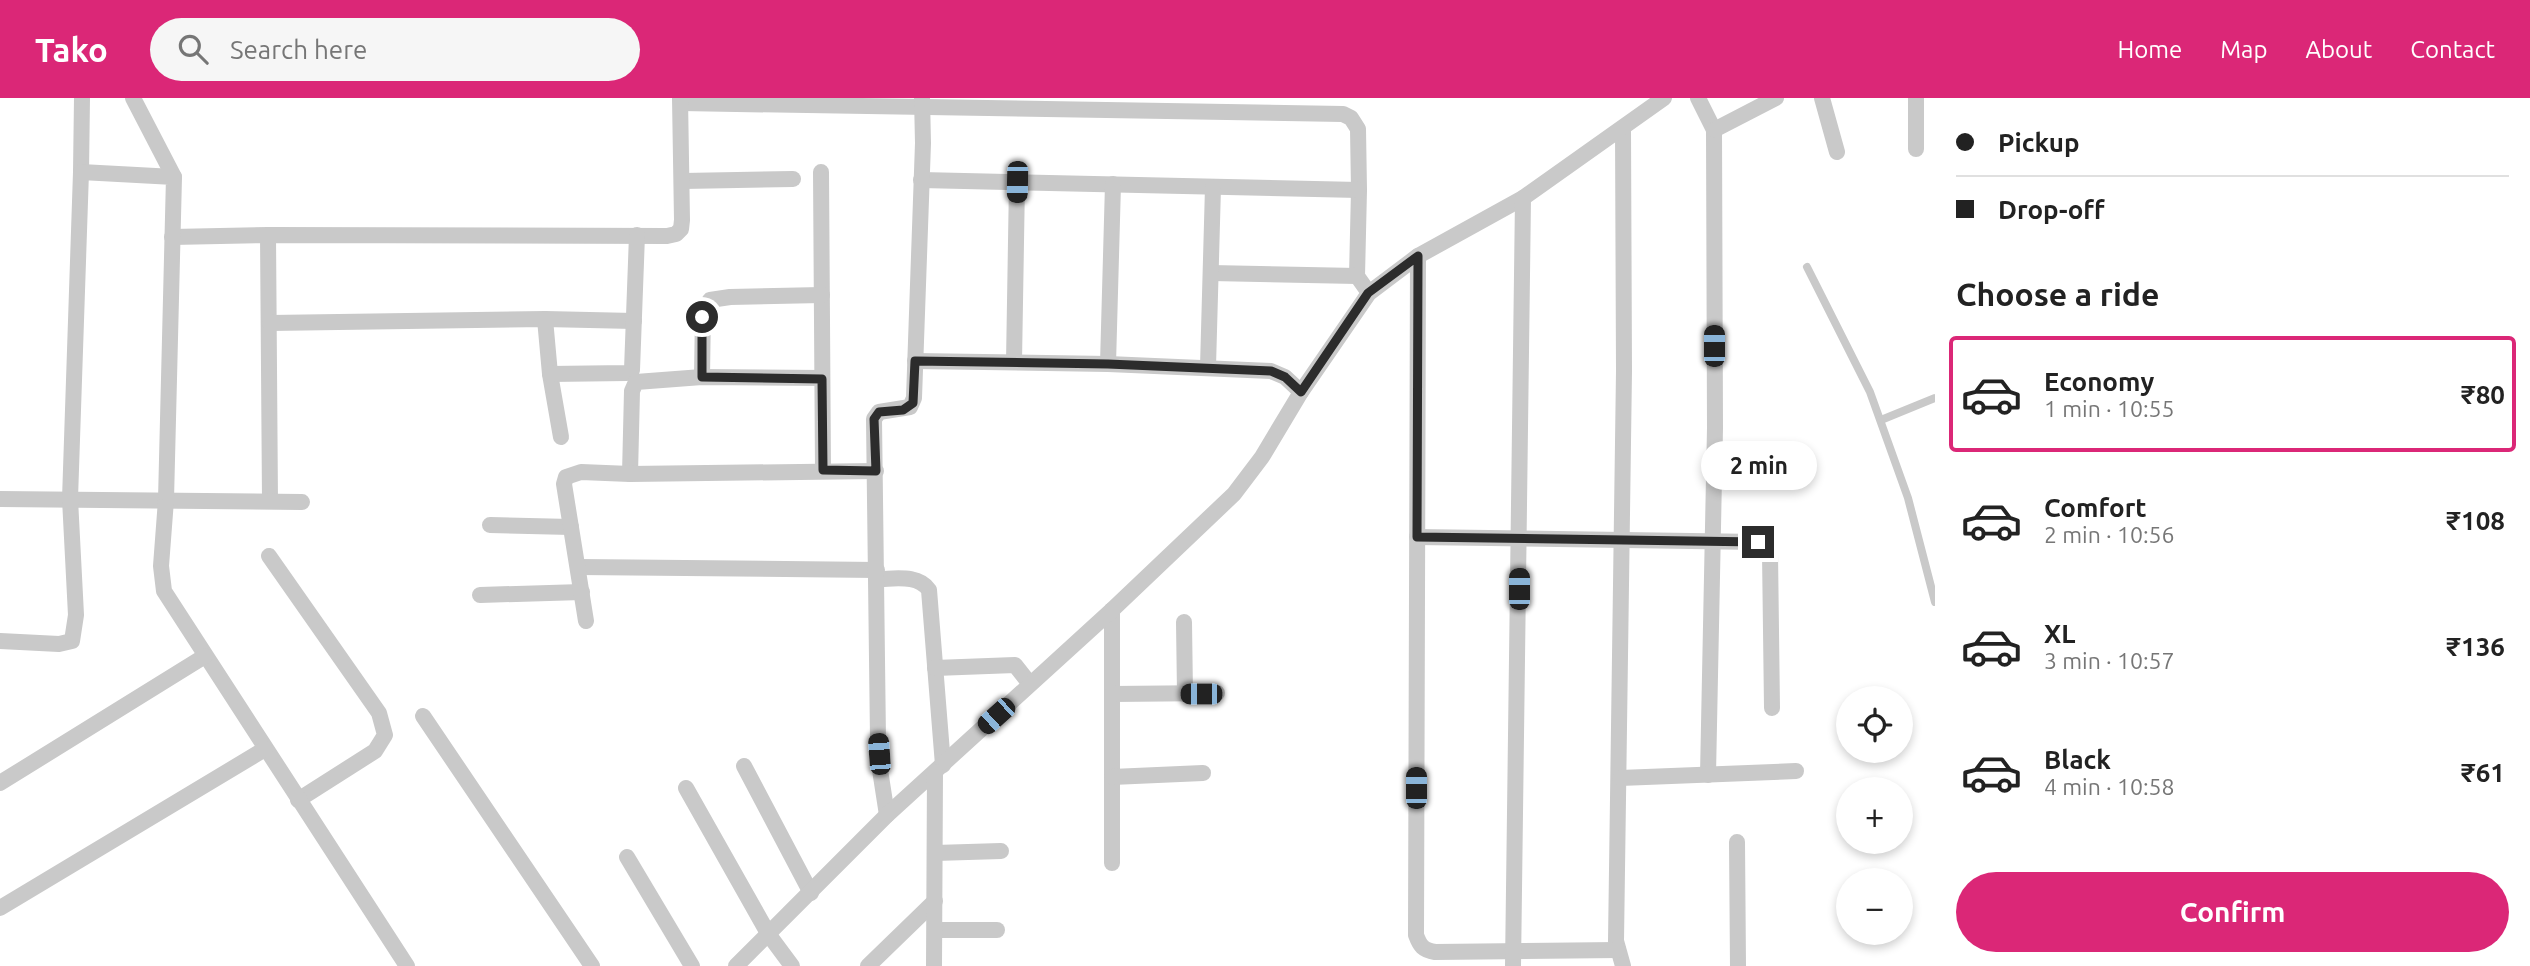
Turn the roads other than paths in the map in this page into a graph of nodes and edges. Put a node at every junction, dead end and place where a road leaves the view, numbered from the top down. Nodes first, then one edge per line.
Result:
1 (82, 98) edge
2 (133, 98) edge
3 (1664, 98) edge
4 (1698, 98) edge
5 (1776, 98) edge
6 (1822, 98) edge
7 (1916, 98) edge
8 (681, 100) edge
9 (759, 101) edge
10 (843, 102) edge
11 (922, 102) edge
12 (992, 102) edge
13 (1063, 103) edge
14 (1623, 129) junction
15 (1714, 131) junction
16 (1916, 149) dead end
17 (1837, 152) dead end
18 (81, 172) junction
19 (821, 172) dead end
20 (174, 177) junction
21 (793, 179) dead end
22 (921, 180) junction
23 (683, 181) junction
24 (1017, 182) junction
25 (1113, 184) junction
26 (1213, 187) junction
27 (1359, 190) junction
28 (1523, 198) junction
29 (268, 234) junction
30 (637, 235) junction
31 (172, 237) junction
32 (1418, 256) junction
33 (1807, 267) dead end
34 (1211, 273) junction
35 (1357, 276) junction
36 (1368, 293) junction
37 (822, 295) junction
38 (545, 319) junction
39 (634, 321) junction
40 (270, 323) junction
41 (915, 361) junction
42 (1014, 362) junction
43 (1108, 364) junction
44 (1208, 367) junction
45 (550, 374) junction
46 (702, 377) junction
47 (822, 379) junction
48 (1301, 392) junction
49 (1935, 398) edge
50 (1881, 420) junction
51 (561, 437) dead end
52 (823, 470) junction
53 (876, 471) junction
54 (630, 474) junction
55 (0, 499) edge
56 (70, 499) junction
57 (166, 500) junction
58 (270, 502) junction
59 (302, 502) dead end
60 (490, 525) dead end
61 (571, 527) junction
62 (1417, 537) junction
63 (1520, 538) junction
64 (1622, 541) junction
65 (1713, 542) junction
66 (269, 556) dead end
67 (579, 567) junction
68 (1931, 567) edge
69 (877, 574) junction
70 (582, 592) junction
71 (480, 595) dead end
72 (1935, 602) edge
73 (1112, 610) junction
74 (586, 621) dead end
75 (1184, 622) dead end
76 (0, 641) edge
77 (205, 656) junction
78 (934, 668) junction
79 (1030, 684) junction
80 (1217, 693) dead end
81 (1112, 694) junction
82 (1185, 694) junction
83 (1772, 708) dead end
84 (423, 716) dead end
85 (265, 749) junction
86 (744, 766) dead end
87 (939, 769) junction
88 (1796, 771) dead end
89 (1203, 773) dead end
90 (1708, 775) junction
91 (1112, 777) junction
92 (1620, 778) junction
93 (0, 783) edge
94 (686, 788) dead end
95 (298, 800) junction
96 (887, 815) junction
97 (1737, 842) dead end
98 (1001, 851) dead end
99 (935, 853) junction
100 (627, 858) dead end
101 (1112, 863) dead end
102 (811, 893) junction
103 (935, 901) junction
104 (0, 908) edge
105 (934, 930) junction
106 (997, 930) dead end
107 (769, 935) junction
108 (1618, 950) junction
109 (1513, 958) edge
110 (1587, 958) edge
111 (1446, 959) edge
112 (407, 966) edge
113 (592, 966) edge
114 (692, 966) edge
115 (736, 966) edge
116 (792, 966) edge
117 (868, 966) edge
118 (933, 966) edge
119 (1623, 966) edge
120 (1738, 966) edge

1 - 18 street
2 - 20 street
3 - 14 street
4 - 15 street
5 - 15 street
6 - 17 street
7 - 16 street
8 - 9 street
8 - 23 street
9 - 10 street
10 - 11 street
11 - 12 street
11 - 22 street
12 - 13 street
13 - 27 street
14 - 28 street
14 - 64 street
15 - 65 street
18 - 20 street
18 - 56 street
19 - 37 street
20 - 31 street
21 - 23 street
22 - 24 street
22 - 41 street
23 - 30 street
24 - 25 street
24 - 42 street
25 - 26 street
25 - 43 street
26 - 27 street
26 - 34 street
27 - 35 street
28 - 32 street
28 - 63 street
29 - 30 street
29 - 31 street
29 - 40 street
30 - 39 street
31 - 57 street
32 - 36 street
32 - 62 street
33 - 50 lane
34 - 35 street
34 - 44 street
35 - 36 street
36 - 48 street
37 - 46 street
37 - 47 street
38 - 39 street
38 - 40 street
38 - 45 street
39 - 45 street
40 - 58 street
41 - 42 street
41 - 53 street
42 - 43 street
43 - 44 street
44 - 48 street
45 - 51 street
46 - 47 street
46 - 54 street
47 - 52 street
48 - 73 street
49 - 50 lane
50 - 68 lane
52 - 53 street
52 - 54 street
53 - 69 street
54 - 61 street
55 - 56 street
56 - 57 street
56 - 76 street
57 - 58 street
57 - 77 street
58 - 59 street
60 - 61 street
61 - 67 street
62 - 63 street
62 - 111 street
63 - 64 street
63 - 109 street
64 - 65 street
64 - 92 street
65 - 83 street
65 - 90 street
66 - 95 street
67 - 69 street
67 - 70 street
68 - 72 lane
69 - 78 street
69 - 96 street
70 - 71 street
70 - 74 street
73 - 79 street
73 - 81 street
75 - 82 street
77 - 85 street
77 - 93 street
78 - 79 street
78 - 87 street
79 - 87 street
80 - 82 street
81 - 82 street
81 - 91 street
84 - 113 street
85 - 95 street
85 - 104 street
86 - 102 street
87 - 96 street
87 - 99 street
88 - 90 street
89 - 91 street
90 - 92 street
91 - 101 street
92 - 108 street
94 - 107 street
95 - 112 street
96 - 102 street
97 - 120 street
98 - 99 street
99 - 103 street
100 - 114 street
102 - 107 street
103 - 105 street
103 - 117 street
105 - 106 street
105 - 118 street
107 - 115 street
107 - 116 street
108 - 110 street
108 - 119 street
109 - 110 street
109 - 111 street

